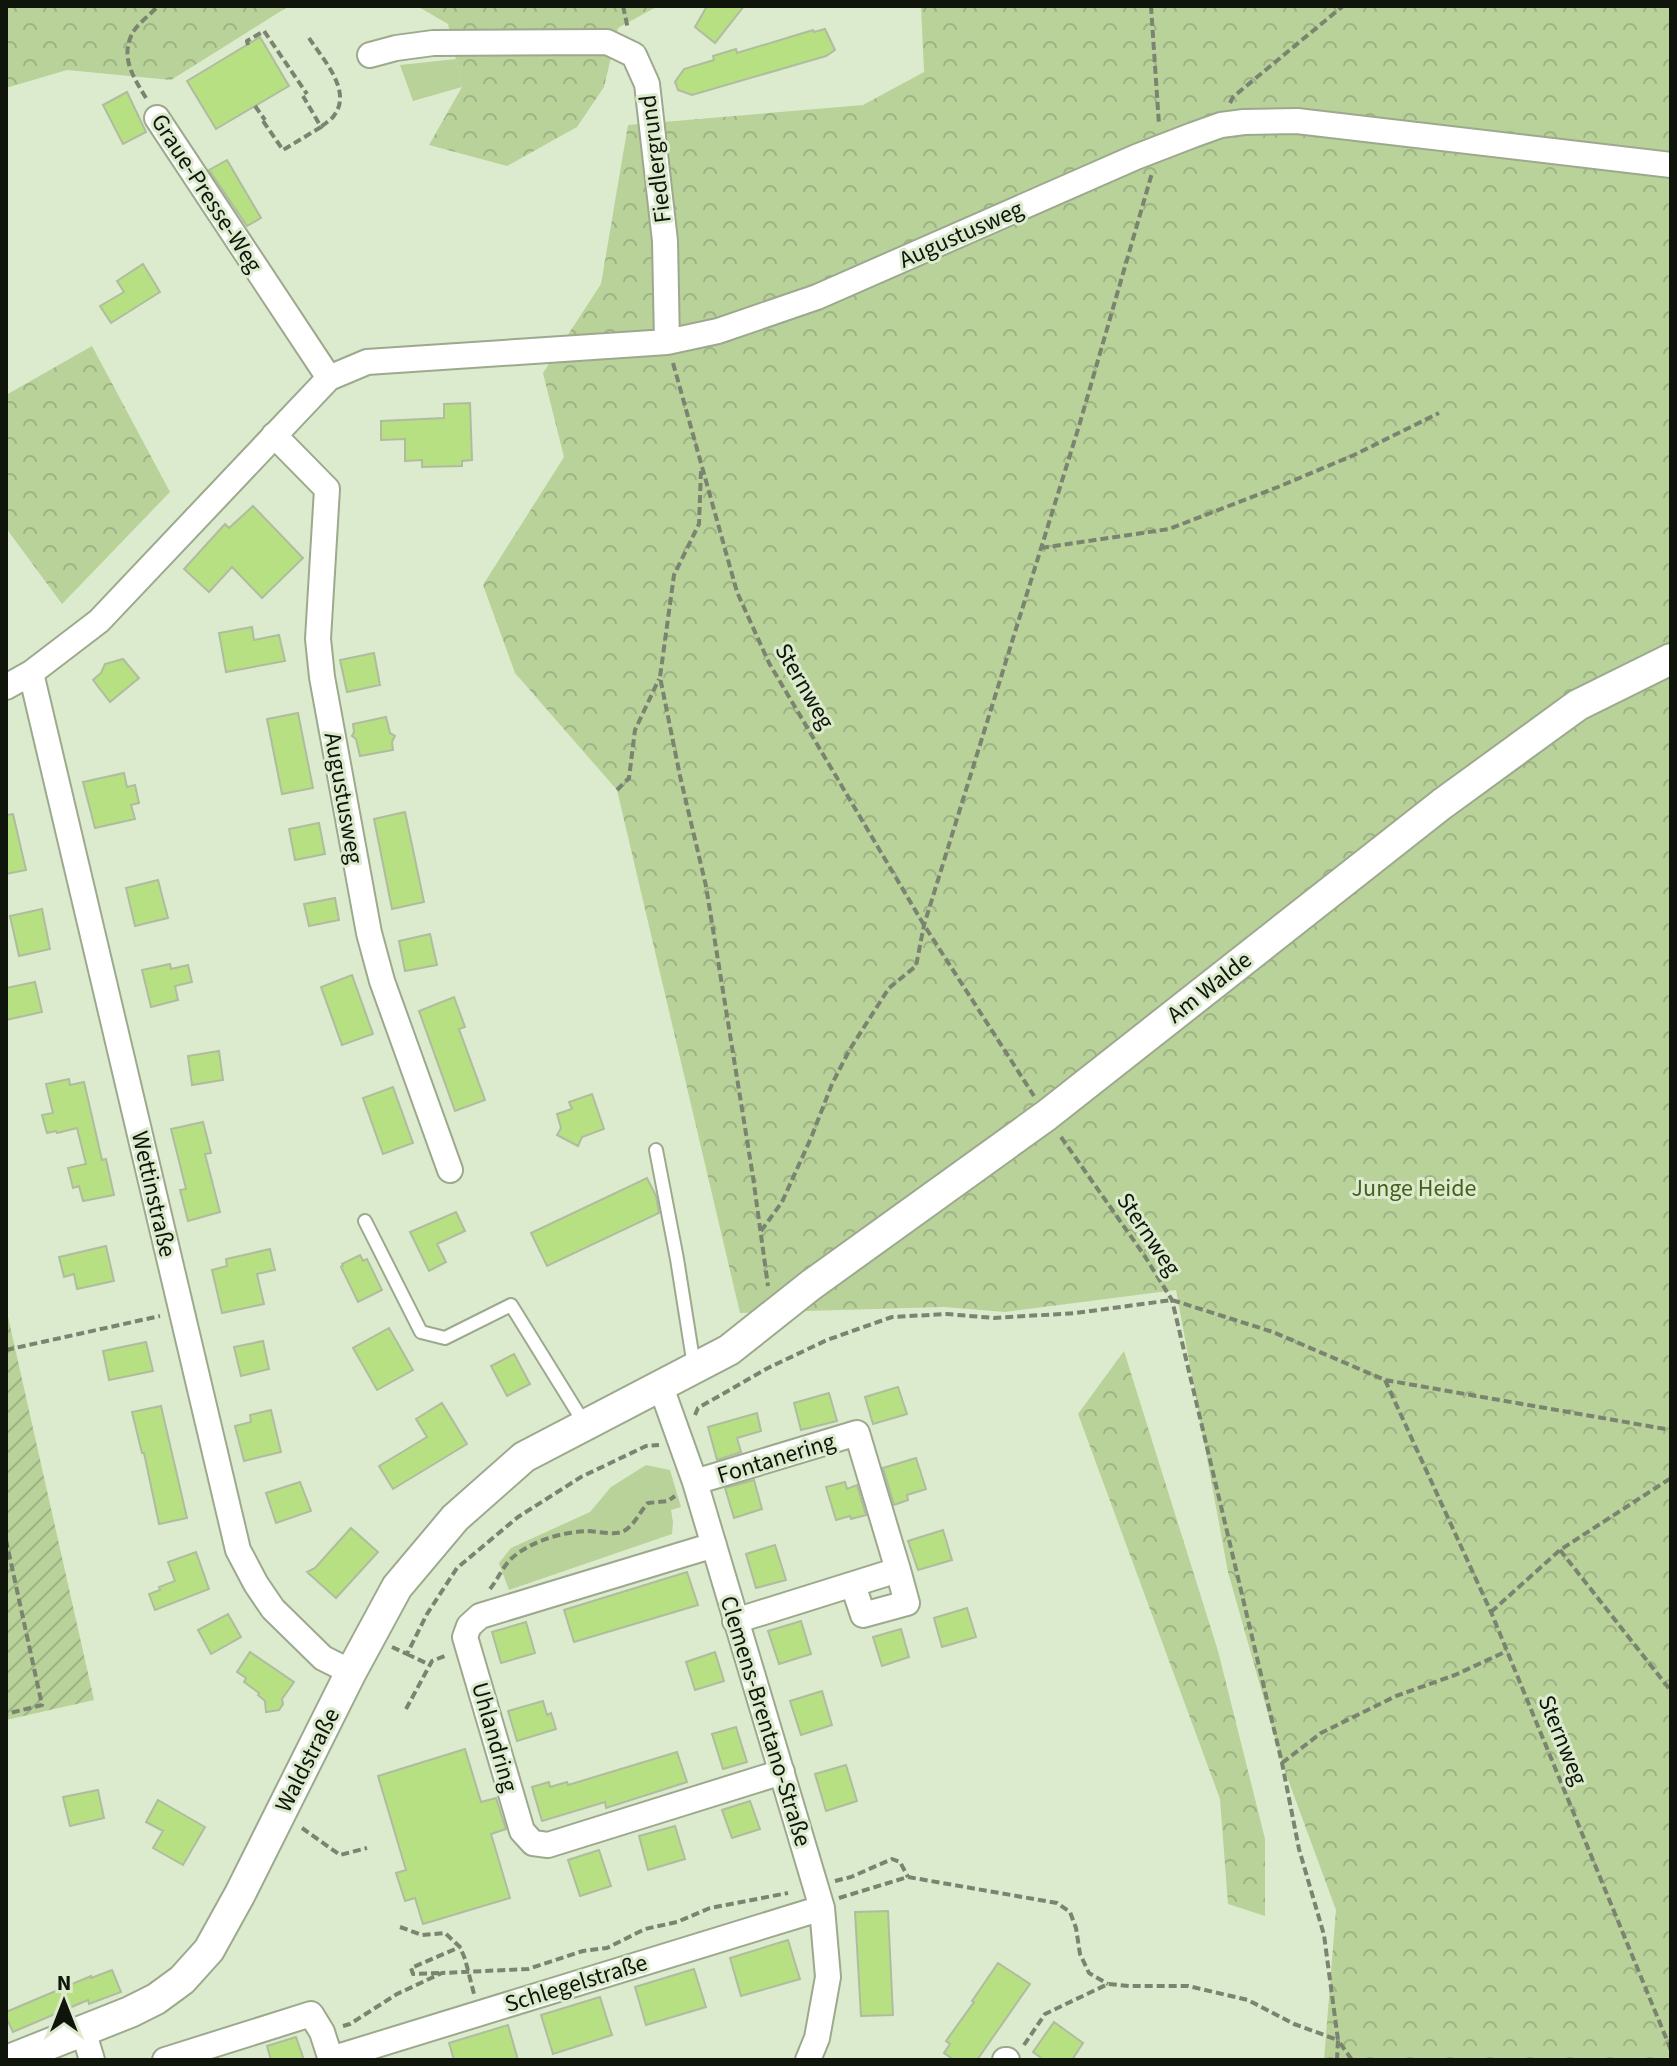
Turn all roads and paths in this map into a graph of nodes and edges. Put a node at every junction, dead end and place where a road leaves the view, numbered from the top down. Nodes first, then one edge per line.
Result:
1 (158, 6) edge
2 (1151, 6) edge
3 (1343, 6) edge
4 (309, 38) dead end
5 (248, 45) dead end
6 (370, 55) dead end
7 (255, 106) dead end
8 (157, 118) joint
9 (1221, 125) junction
10 (321, 127) junction
11 (1159, 148) junction
12 (1671, 165) edge
13 (667, 342) junction
14 (329, 378) junction
15 (1439, 413) dead end
16 (274, 435) junction
17 (701, 465) junction
18 (1041, 548) junction
19 (1671, 659) edge
20 (31, 673) junction
21 (660, 677) junction
22 (6, 687) edge
23 (617, 790) dead end
24 (924, 925) junction
25 (1047, 1115) junction
26 (656, 1150) dead end
27 (450, 1170) dead end
28 (365, 1221) dead end
29 (761, 1231) junction
30 (1172, 1300) junction
31 (182, 1311) junction
32 (765, 1322) junction
33 (6, 1350) edge
34 (694, 1369) junction
35 (1385, 1380) junction
36 (661, 1387) junction
37 (586, 1426) junction
38 (1671, 1430) edge
39 (681, 1442) junction
40 (1671, 1478) edge
41 (695, 1482) junction
42 (6, 1540) edge
43 (714, 1545) junction
44 (1560, 1550) junction
45 (898, 1570) junction
46 (853, 1585) junction
47 (1491, 1612) junction
48 (480, 1616) junction
49 (735, 1621) junction
50 (383, 1642) dead end
51 (1507, 1651) junction
52 (407, 1654) junction
53 (450, 1654) dead end
54 (430, 1665) junction
55 (351, 1672) junction
56 (1671, 1691) edge
57 (406, 1709) dead end
58 (6, 1714) edge
59 (1282, 1763) junction
60 (782, 1772) junction
61 (281, 1812) junction
62 (367, 1848) dead end
63 (908, 1877) junction
64 (819, 1897) junction
65 (400, 1927) dead end
66 (460, 1947) junction
67 (468, 1971) junction
68 (442, 1973) junction
69 (1108, 1984) junction
70 (479, 2013) junction
71 (316, 2023) junction
72 (83, 2030) junction
73 (1338, 2040) junction
74 (1671, 2050) edge
75 (6, 2054) edge
76 (1011, 2056) edge
77 (331, 2059) edge
78 (9, 2060) edge
79 (92, 2060) edge
80 (165, 2060) edge
81 (808, 2060) edge
82 (1337, 2060) edge
83 (1352, 2060) edge

1 - 8 path, Graue-Presse-Weg
2 - 11 path
3 - 9 path
4 - 10 path
5 - 10 path
6 - 13 street, Fiedlergrund
7 - 10 path
8 - 14 street, Graue-Presse-Weg
9 - 11 street, Augustusweg
9 - 12 street, Augustusweg
11 - 13 street, Augustusweg
11 - 18 path
13 - 14 street, Augustusweg
13 - 17 path, Sternweg
14 - 16 street, Augustusweg
15 - 18 path
16 - 20 street, Augustusweg
16 - 27 street, Augustusweg
17 - 21 path
17 - 24 path, Sternweg
18 - 24 path
19 - 25 street, Am Walde
20 - 22 street, Augustusweg
20 - 31 street, Wettinstraße
21 - 23 path
21 - 29 path
24 - 25 path, Sternweg
24 - 29 path
25 - 30 path, Sternweg
25 - 32 street, Am Walde
26 - 34 lane
28 - 37 lane
29 - 32 path
30 - 35 path, Sternweg
30 - 39 path
30 - 59 path
31 - 33 path
31 - 55 street, Wettinstraße
32 - 34 street, Waldstraße
34 - 36 street, Waldstraße
35 - 38 path
35 - 47 path, Sternweg
36 - 37 street, Waldstraße
36 - 39 street, Clemens-Brentano-Straße
37 - 55 street, Waldstraße
39 - 41 street, Clemens-Brentano-Straße
39 - 52 path
40 - 44 path
41 - 43 street, Clemens-Brentano-Straße
41 - 45 street, Fontanering
41 - 48 path
42 - 58 path
43 - 48 street
43 - 49 street, Clemens-Brentano-Straße
44 - 47 path
44 - 56 path
45 - 46 street
45 - 46 street, Fontanering
46 - 49 street
47 - 51 path, Sternweg
48 - 60 street, Uhlandring
49 - 60 street, Clemens-Brentano-Straße
50 - 52 path
51 - 59 path
51 - 74 path, Sternweg
52 - 54 path
53 - 54 path
54 - 57 path
55 - 61 street, Waldstraße
59 - 73 path
60 - 64 street, Clemens-Brentano-Straße
61 - 62 path
61 - 72 street, Waldstraße
63 - 64 path
63 - 64 path
63 - 69 path
64 - 67 path
64 - 70 street, Schlegelstraße
64 - 81 street, Clemens-Brentano-Straße
65 - 66 path
66 - 67 path
66 - 68 path
67 - 68 path
67 - 70 path
68 - 71 path
69 - 73 path
69 - 76 path
70 - 77 street, Schlegelstraße
71 - 77 street
71 - 80 street
72 - 78 street, Waldstraße
72 - 79 street
73 - 82 path
73 - 83 path
75 - 78 lane

